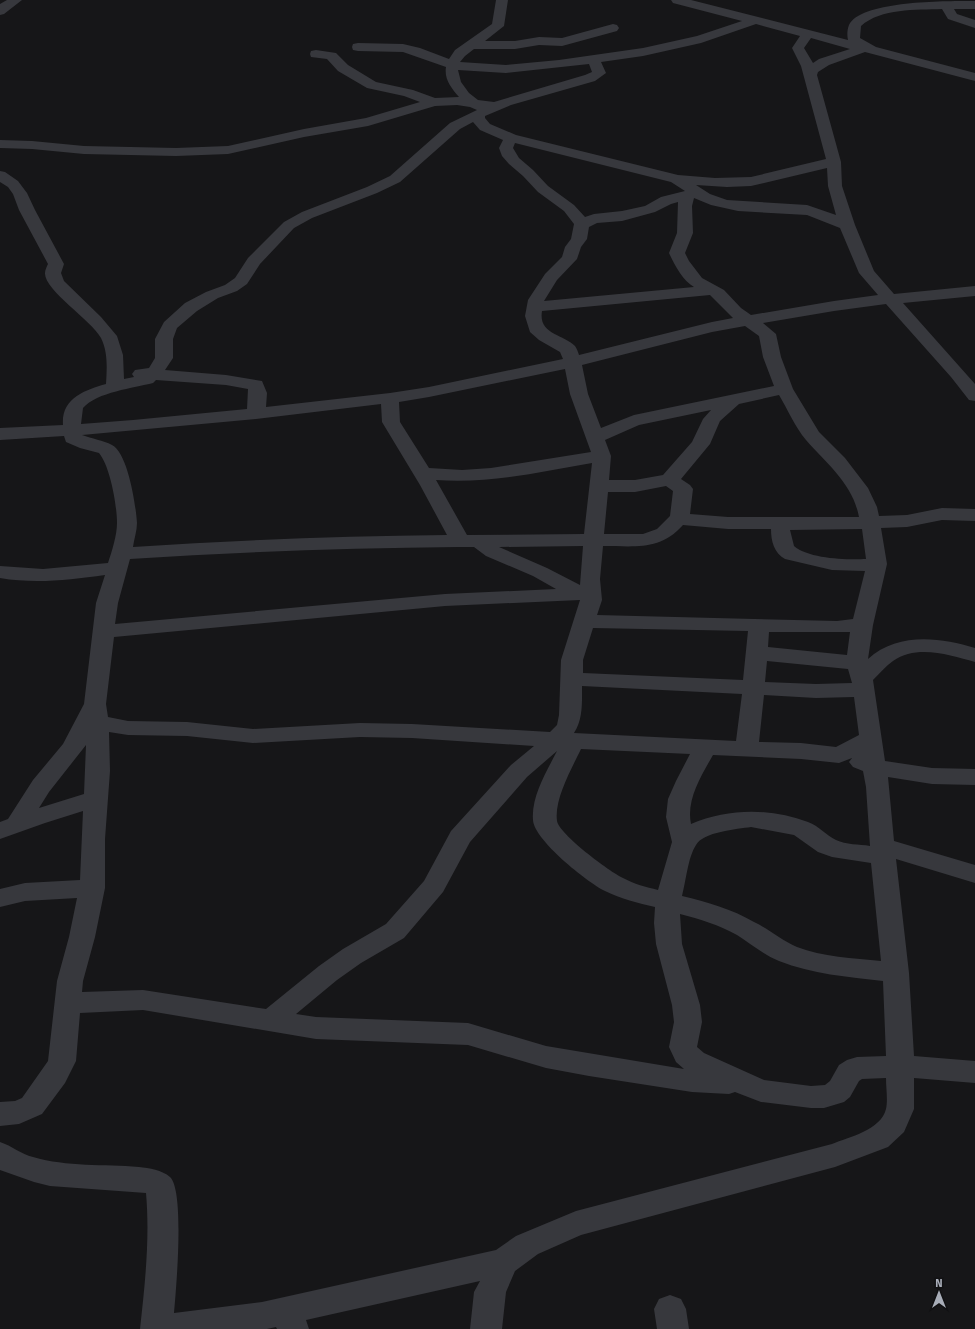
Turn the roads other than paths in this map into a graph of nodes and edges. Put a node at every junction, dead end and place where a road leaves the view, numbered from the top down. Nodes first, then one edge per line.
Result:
1 (16, 0) edge
2 (502, 0) edge
3 (677, 0) edge
4 (950, 4) junction
5 (975, 5) edge
6 (0, 11) edge
7 (753, 21) junction
8 (975, 24) edge
9 (613, 28) dead end
10 (807, 34) junction
11 (472, 45) junction
12 (358, 47) dead end
13 (868, 49) junction
14 (316, 54) dead end
15 (594, 59) junction
16 (975, 64) edge
17 (452, 65) junction
18 (954, 71) junction
19 (810, 75) junction
20 (975, 77) edge
21 (434, 102) junction
22 (482, 109) junction
23 (511, 138) junction
24 (0, 144) edge
25 (834, 162) junction
26 (0, 175) edge
27 (676, 179) junction
28 (691, 194) junction
29 (582, 224) junction
30 (847, 225) junction
31 (712, 290) junction
32 (975, 291) edge
33 (889, 299) junction
34 (975, 303) edge
35 (535, 307) junction
36 (749, 322) junction
37 (573, 362) junction
38 (117, 370) junction
39 (152, 376) junction
40 (115, 387) junction
41 (784, 389) junction
42 (975, 396) edge
43 (390, 398) junction
44 (733, 400) junction
45 (256, 414) junction
46 (74, 429) junction
47 (0, 434) edge
48 (596, 437) junction
49 (602, 456) junction
50 (423, 474) junction
51 (669, 480) junction
52 (599, 486) junction
53 (975, 515) edge
54 (680, 517) junction
55 (780, 522) junction
56 (871, 522) junction
57 (594, 540) junction
58 (471, 542) junction
59 (532, 542) junction
60 (118, 561) junction
61 (877, 564) junction
62 (0, 572) edge
63 (540, 572) junction
64 (586, 597) junction
65 (584, 621) junction
66 (759, 624) junction
67 (862, 625) junction
68 (105, 631) junction
69 (756, 653) junction
70 (975, 655) edge
71 (861, 677) junction
72 (571, 679) junction
73 (753, 688) junction
74 (96, 712) junction
75 (871, 738) junction
76 (564, 740) junction
77 (705, 747) junction
78 (746, 748) junction
79 (839, 755) junction
80 (874, 767) junction
81 (975, 777) edge
82 (96, 799) junction
83 (8, 828) edge
84 (684, 842) junction
85 (883, 851) junction
86 (975, 874) edge
87 (92, 888) junction
88 (0, 898) edge
89 (668, 901) junction
90 (896, 973) junction
91 (68, 1003) junction
92 (270, 1021) junction
93 (900, 1066) junction
94 (975, 1072) edge
95 (742, 1084) junction
96 (0, 1114) edge
97 (0, 1154) edge
98 (504, 1262) junction
99 (290, 1320) edge
100 (156, 1329) edge
101 (486, 1329) edge

1 - 6 street
2 - 11 street
3 - 7 street
4 - 5 street
4 - 8 street
4 - 13 street
7 - 10 street
7 - 15 street
9 - 11 street
10 - 13 street
10 - 19 street
11 - 17 street
12 - 17 street
13 - 18 street
13 - 19 street
14 - 21 street
15 - 17 street
15 - 22 street
16 - 18 street
17 - 22 street
18 - 20 street
19 - 25 street
21 - 22 street
21 - 24 street
22 - 23 street
22 - 39 street
23 - 27 street
23 - 29 street
25 - 27 street
25 - 30 street
26 - 38 street
27 - 28 street
28 - 29 street
28 - 30 street
28 - 31 street
29 - 35 street
30 - 33 street
31 - 35 street
31 - 36 street
32 - 33 street
33 - 34 street
33 - 36 street
33 - 42 street
35 - 37 street
36 - 37 street
36 - 41 street
37 - 43 street
37 - 48 street
38 - 39 street
38 - 40 street
39 - 40 street
39 - 45 street
40 - 46 street
41 - 44 street
41 - 56 street
43 - 45 street
43 - 50 street
44 - 48 street
44 - 51 street
45 - 46 street
46 - 47 street
46 - 60 street
48 - 49 street
49 - 50 street
49 - 52 street
50 - 58 street
51 - 52 street
51 - 54 street
52 - 57 street
53 - 56 street
54 - 55 street
54 - 57 street
55 - 56 street
55 - 61 street
56 - 61 street
57 - 59 street
57 - 64 street
58 - 59 street
58 - 60 street
58 - 63 street
59 - 63 street
60 - 62 street
60 - 68 street
61 - 67 street
63 - 64 street
64 - 65 street
64 - 68 street
65 - 66 street
65 - 72 street
66 - 67 street
66 - 69 street
67 - 71 street
68 - 74 street
69 - 71 street
69 - 73 street
70 - 71 street
71 - 73 street
71 - 75 street
72 - 73 street
72 - 76 street
73 - 78 street
74 - 76 street
74 - 82 street
74 - 83 street
75 - 79 street
75 - 80 street
76 - 77 street
76 - 89 street
76 - 92 street
77 - 78 street
77 - 84 street
78 - 79 street
79 - 80 street
80 - 81 street
80 - 85 street
82 - 83 street
82 - 87 street
84 - 85 street
84 - 89 street
85 - 86 street
85 - 90 street
87 - 88 street
87 - 91 street
89 - 90 street
89 - 95 street
90 - 93 street
91 - 92 street
91 - 96 street
92 - 95 street
93 - 94 street
93 - 95 street
93 - 98 street
97 - 100 street
98 - 99 street
98 - 101 street
99 - 100 street

